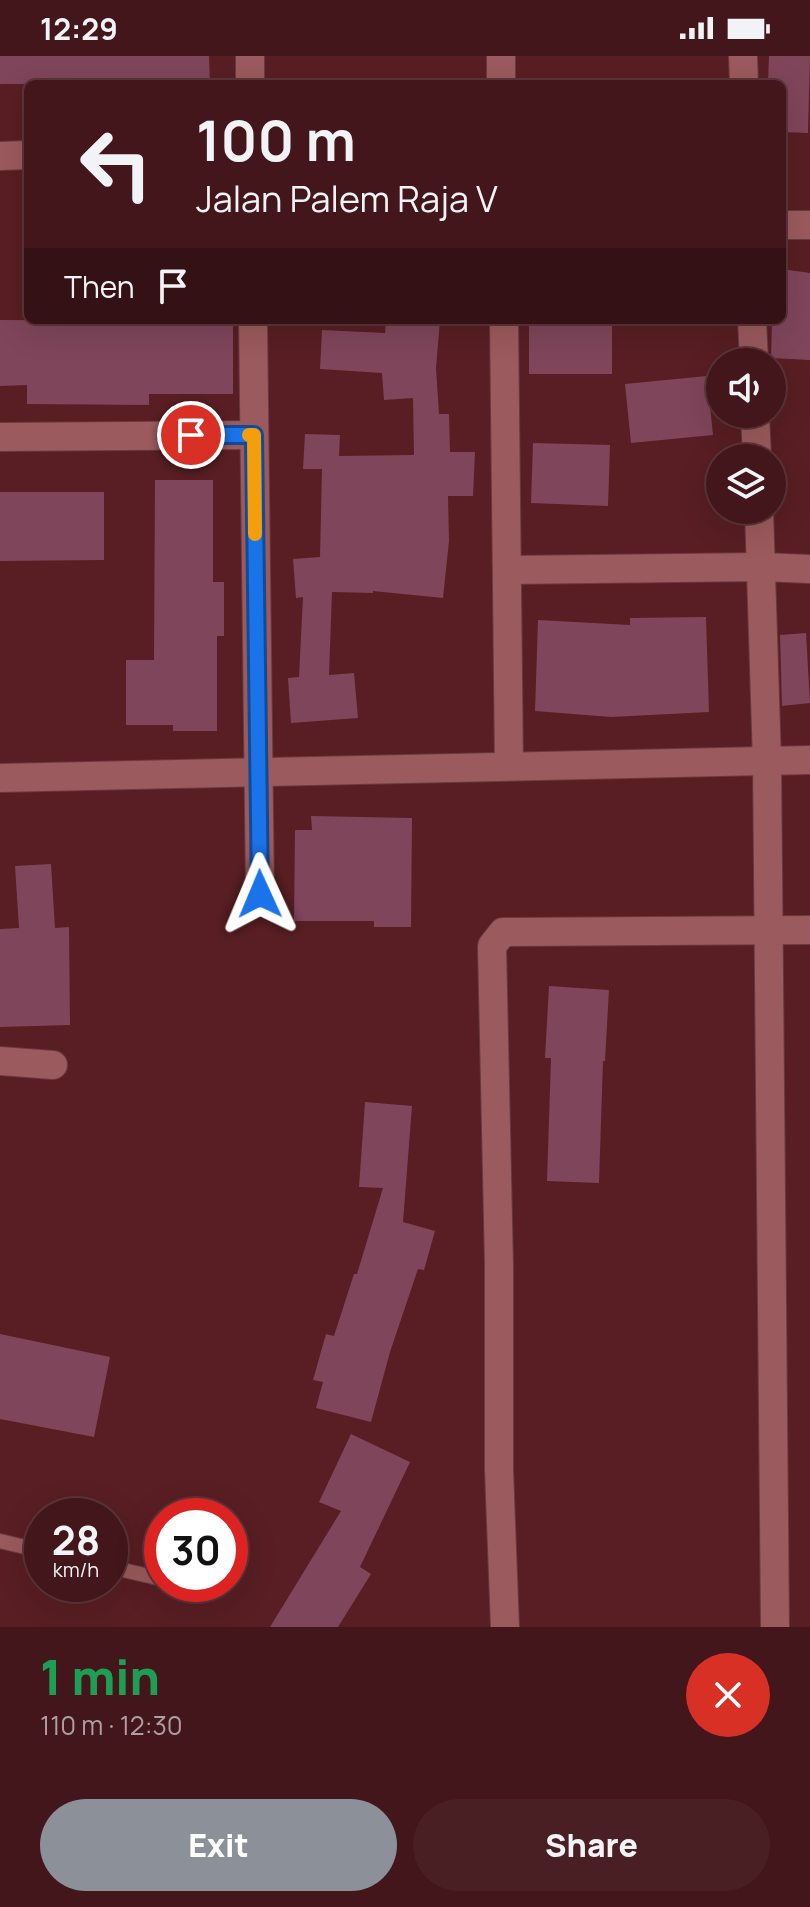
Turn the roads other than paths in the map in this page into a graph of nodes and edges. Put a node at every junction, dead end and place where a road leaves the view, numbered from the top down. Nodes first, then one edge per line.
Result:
1 (250, 56) edge
2 (501, 56) edge
3 (743, 56) edge
4 (250, 80) edge
5 (501, 80) edge
6 (744, 80) edge
7 (24, 155) edge
8 (0, 156) edge
9 (786, 225) edge
10 (810, 225) edge
11 (253, 324) edge
12 (504, 324) edge
13 (752, 324) edge
14 (753, 348) edge
15 (254, 435) junction
16 (0, 437) edge
17 (759, 524) edge
18 (761, 567) junction
19 (810, 569) edge
20 (507, 570) junction
21 (810, 760) edge
22 (767, 761) junction
23 (509, 766) junction
24 (258, 772) junction
25 (0, 778) edge
26 (260, 894) dead end
27 (767, 930) junction
28 (810, 930) edge
29 (0, 1061) edge
30 (53, 1065) dead end
31 (0, 1541) edge
32 (24, 1547) edge
33 (505, 1627) edge
34 (775, 1627) edge

1 - 4 street
2 - 5 street
3 - 6 street
7 - 8 street
9 - 10 street
11 - 15 street
12 - 20 street
13 - 14 street
15 - 16 street
15 - 24 street
17 - 18 street
18 - 19 street
18 - 20 street
18 - 22 street
20 - 23 street
21 - 22 street
22 - 23 street
22 - 27 street
23 - 24 street
24 - 25 street
24 - 26 street
27 - 28 street
27 - 33 street
27 - 34 street
29 - 30 street
31 - 32 lane

